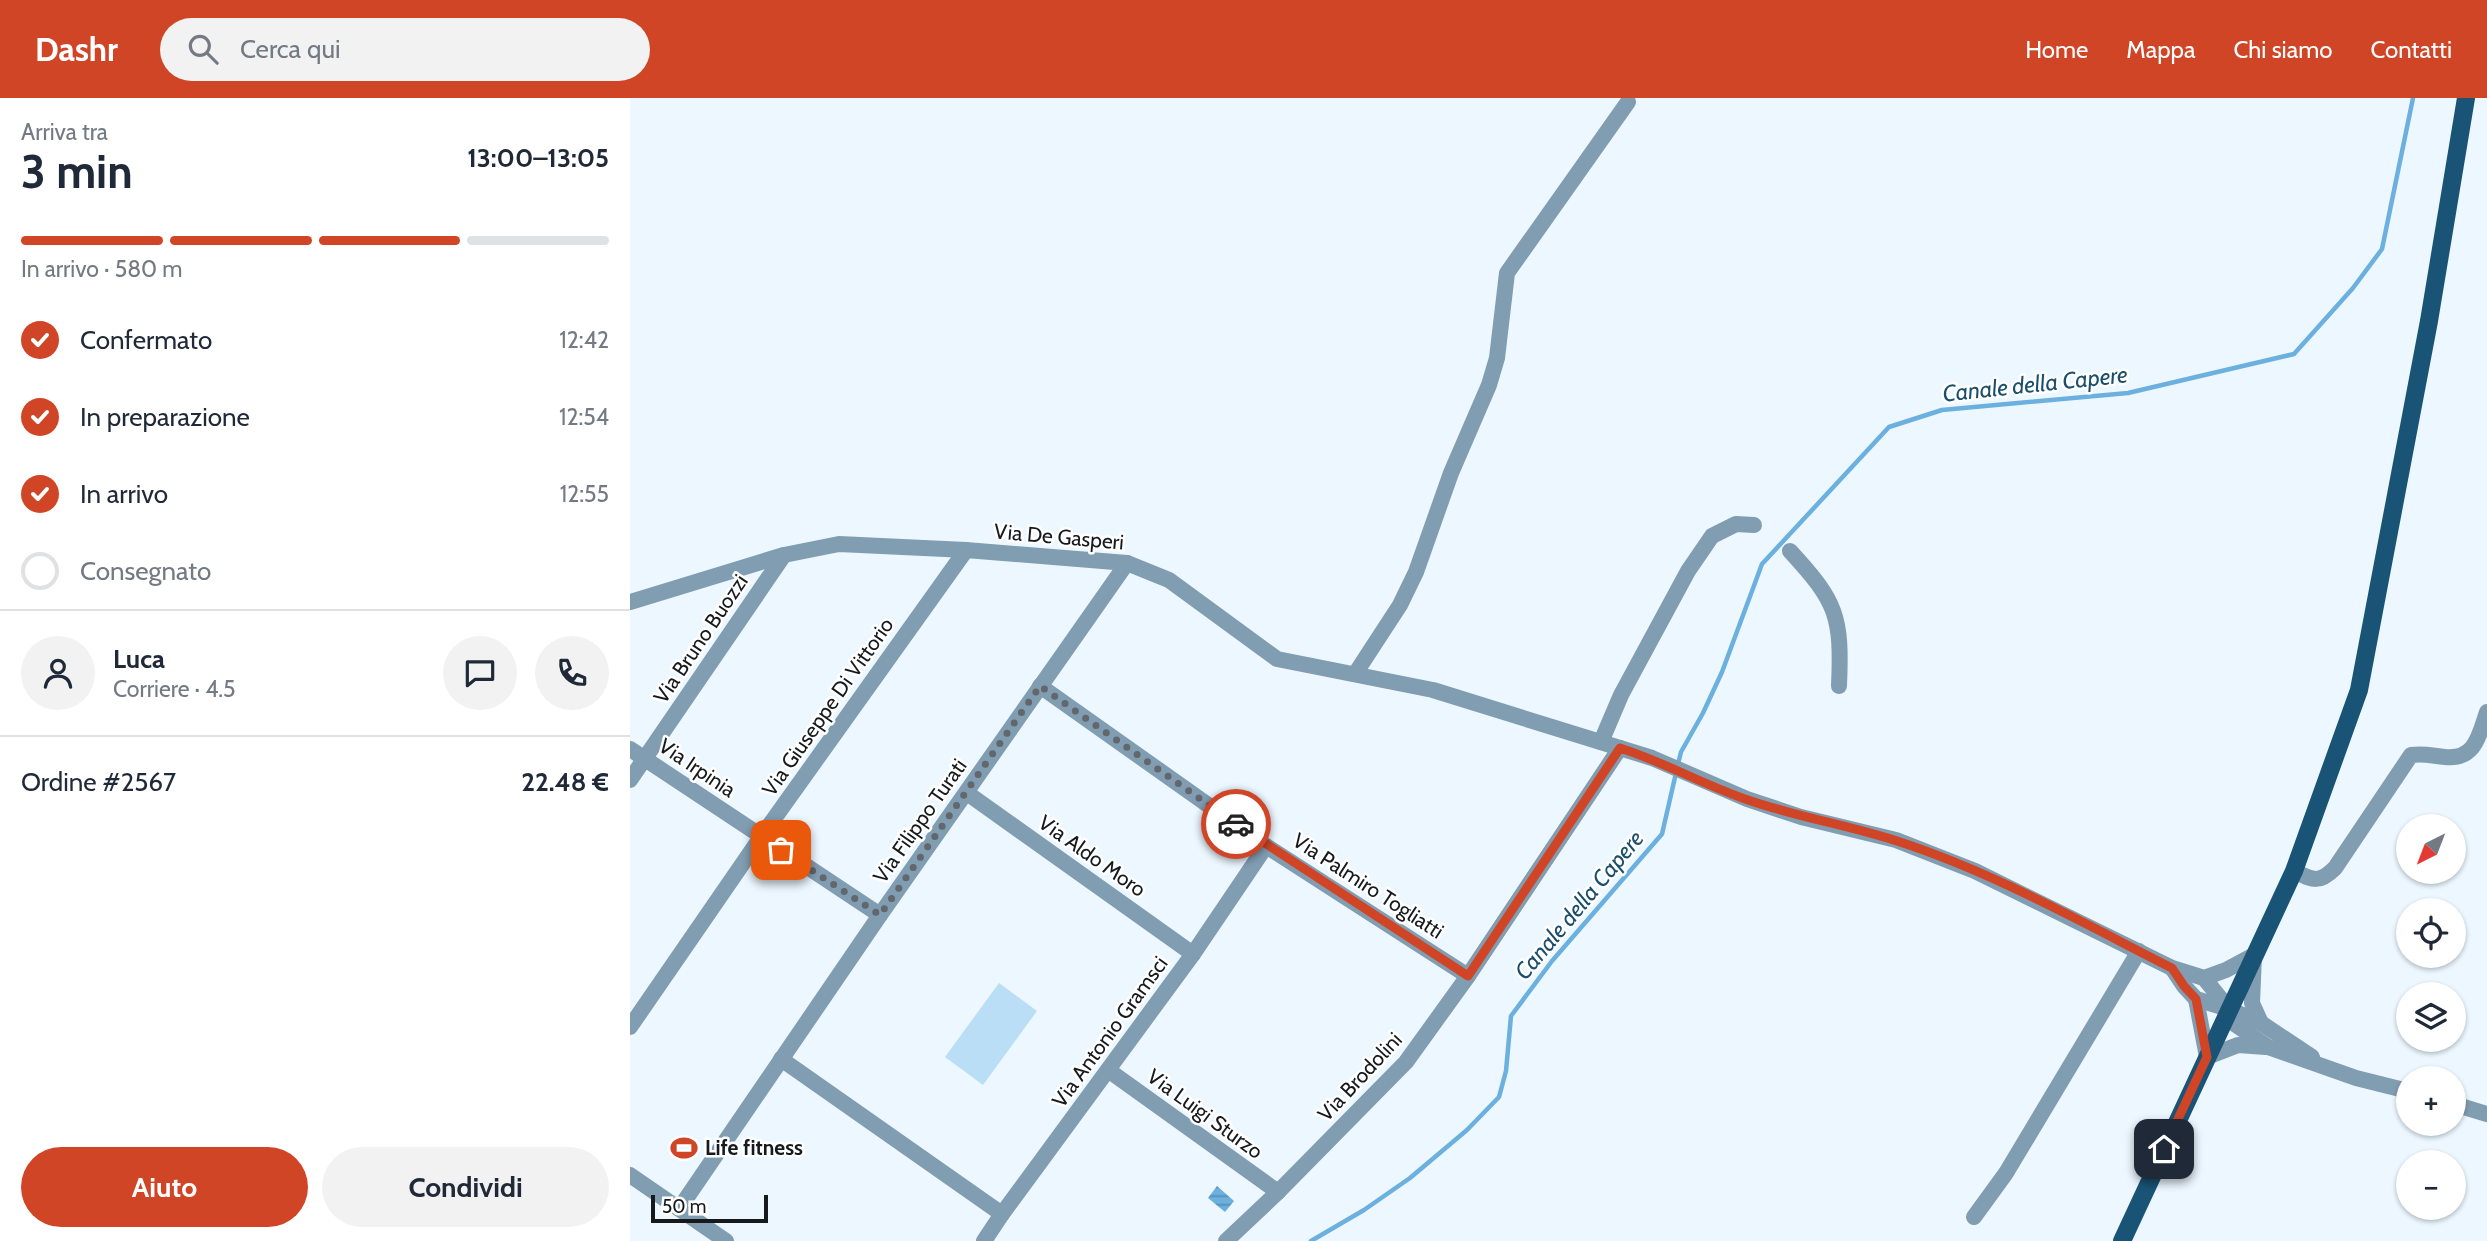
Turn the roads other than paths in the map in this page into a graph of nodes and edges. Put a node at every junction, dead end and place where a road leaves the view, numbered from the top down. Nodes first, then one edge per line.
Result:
1 (2466, 98) edge
2 (1628, 102) dead end
3 (1754, 525) dead end
4 (966, 550) junction
5 (1790, 551) dead end
6 (784, 555) junction
7 (1127, 563) junction
8 (630, 602) edge
9 (1355, 674) junction
10 (1040, 686) junction
11 (1839, 686) dead end
12 (2487, 712) edge
13 (1601, 742) junction
14 (1620, 748) junction
15 (630, 749) edge
16 (645, 759) junction
17 (630, 780) edge
18 (967, 793) junction
19 (761, 837) junction
20 (1266, 846) junction
21 (2294, 871) junction
22 (880, 915) junction
23 (2139, 951) junction
24 (1193, 954) junction
25 (2254, 956) junction
26 (2172, 968) junction
27 (1468, 976) junction
28 (2204, 978) junction
29 (2196, 999) junction
30 (2229, 1009) junction
31 (2261, 1023) junction
32 (630, 1027) edge
33 (2268, 1048) junction
34 (2207, 1057) junction
35 (781, 1059) junction
36 (1108, 1070) junction
37 (2335, 1071) junction
38 (2396, 1088) edge
39 (2466, 1108) edge
40 (2487, 1114) edge
41 (630, 1175) edge
42 (1278, 1192) junction
43 (679, 1209) junction
44 (1002, 1214) junction
45 (1974, 1217) dead end
46 (726, 1241) edge
47 (984, 1241) edge
48 (1226, 1241) edge
49 (2122, 1241) edge

1 - 21 main road
2 - 9 street
3 - 13 street
4 - 6 street, Via De Gasperi
4 - 7 street, Via De Gasperi
4 - 19 street, Via Giuseppe Di Vittorio
5 - 11 street
6 - 8 street, Via De Gasperi
6 - 16 street, Via Bruno Buozzi
7 - 9 street, Via De Gasperi
7 - 10 street, Via Filippo Turati
9 - 13 street, Via De Gasperi
10 - 18 street, Via Filippo Turati
10 - 20 street, Via Palmiro Togliatti
12 - 21 street
13 - 14 street, Via De Gasperi
14 - 23 street, Via De Gasperi
14 - 27 street, Via Brodolini
15 - 16 street, Via Irpinia
16 - 17 street, Via Bruno Buozzi
16 - 19 street, Via Irpinia
18 - 22 street, Via Filippo Turati
18 - 24 street, Via Aldo Moro
19 - 22 street, Via Irpinia
19 - 32 street, Via Giuseppe Di Vittorio
20 - 24 street, Via Antonio Gramsci
20 - 27 street, Via Palmiro Togliatti
21 - 25 main road
22 - 35 street, Via Filippo Turati
23 - 26 street, Via De Gasperi
23 - 45 street
24 - 36 street, Via Antonio Gramsci
25 - 28 street
25 - 30 main road
25 - 31 street
26 - 28 street, Via De Gasperi
26 - 29 street
27 - 42 street, Via Brodolini
28 - 30 street
29 - 30 street
29 - 34 street
30 - 31 street
30 - 33 street
30 - 34 main road
31 - 37 street
33 - 34 street
33 - 37 street
34 - 49 main road
35 - 43 street, Via Filippo Turati
35 - 44 street
36 - 42 street, Via Luigi Sturzo
36 - 44 street, Via Antonio Gramsci
37 - 38 street
39 - 40 street
41 - 43 street
42 - 48 street, Via Brodolini
43 - 46 street
44 - 47 street, Via Antonio Gramsci

